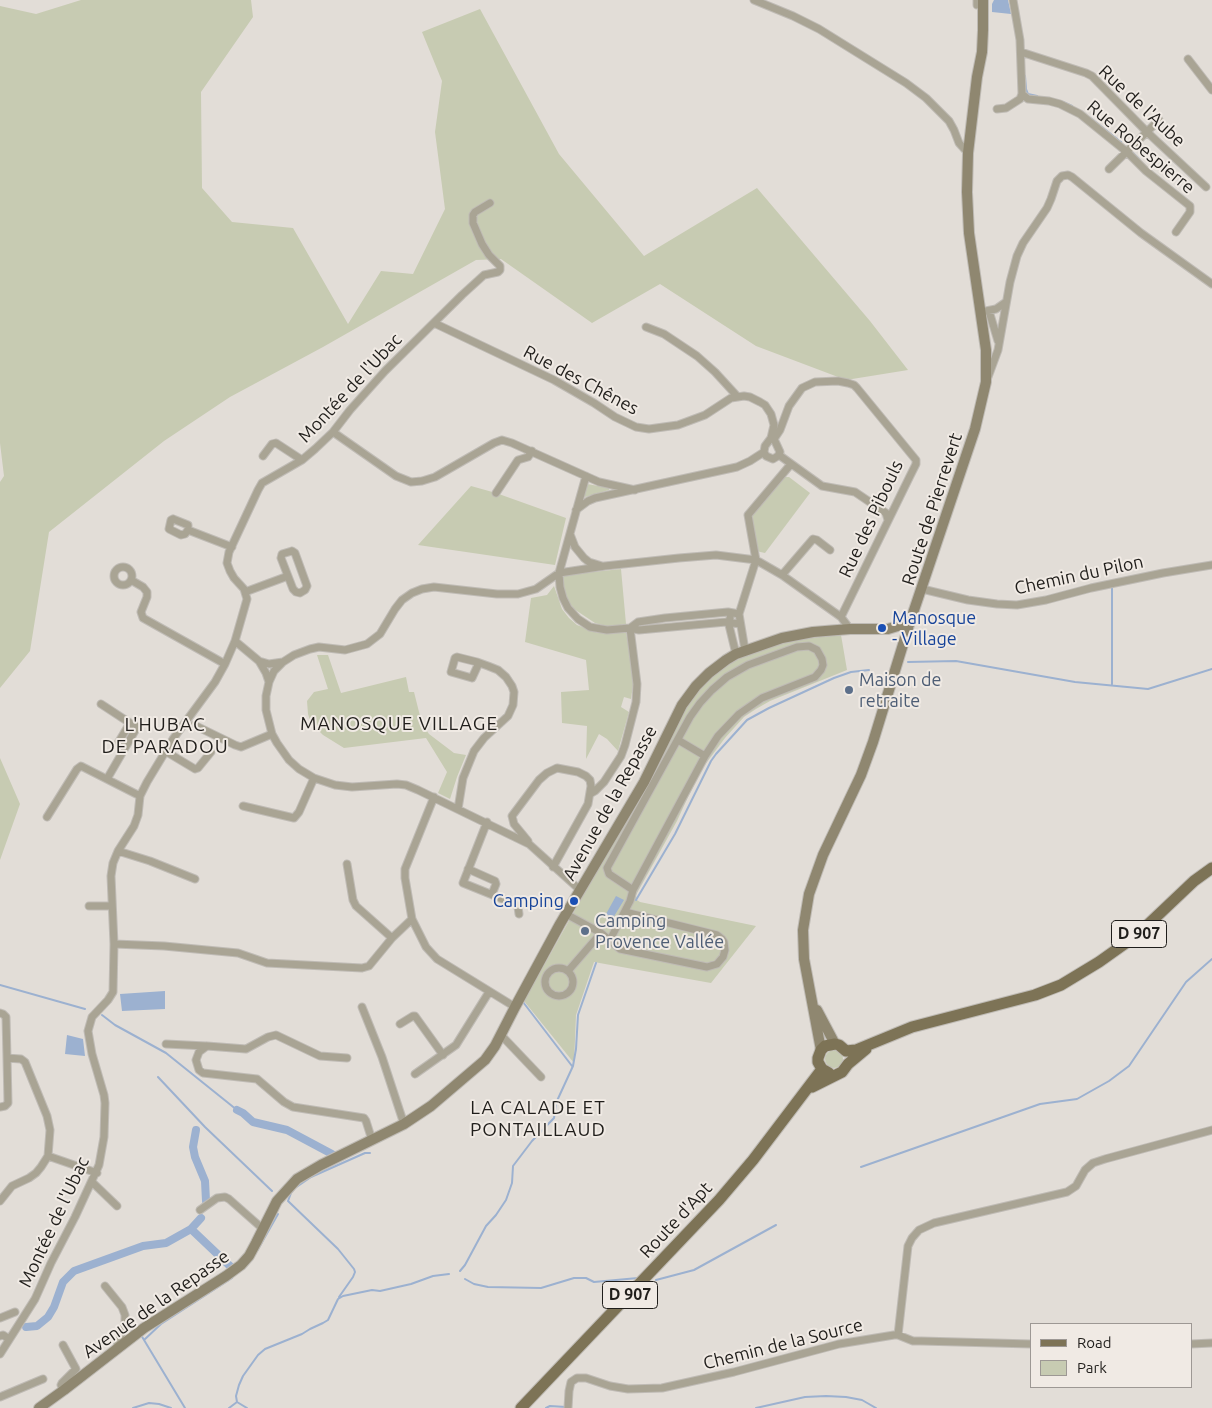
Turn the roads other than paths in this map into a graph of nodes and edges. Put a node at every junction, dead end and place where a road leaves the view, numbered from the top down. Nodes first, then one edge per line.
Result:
1 (754, 0) edge
2 (1013, 0) edge
3 (978, 1) edge
4 (1021, 52) junction
5 (1188, 59) dead end
6 (1212, 90) edge
7 (1022, 94) junction
8 (997, 109) dead end
9 (1159, 120) dead end
10 (1147, 132) junction
11 (1127, 152) junction
12 (968, 153) junction
13 (1109, 169) dead end
14 (1206, 187) dead end
15 (490, 203) dead end
16 (1176, 232) dead end
17 (1212, 284) edge
18 (1006, 302) junction
19 (985, 311) junction
20 (434, 323) junction
21 (646, 327) dead end
22 (999, 343) junction
23 (986, 382) junction
24 (737, 396) junction
25 (333, 432) junction
26 (773, 439) junction
27 (532, 451) junction
28 (764, 452) junction
29 (779, 455) junction
30 (263, 456) dead end
31 (302, 460) junction
32 (791, 464) junction
33 (586, 476) junction
34 (614, 485) junction
35 (635, 490) junction
36 (496, 493) dead end
37 (615, 494) junction
38 (576, 511) junction
39 (888, 521) junction
40 (188, 530) dead end
41 (570, 534) junction
42 (232, 547) junction
43 (830, 550) dead end
44 (756, 560) junction
45 (605, 566) junction
46 (1212, 566) edge
47 (559, 574) junction
48 (782, 575) junction
49 (288, 576) junction
50 (131, 580) dead end
51 (922, 589) junction
52 (245, 592) junction
53 (737, 614) junction
54 (841, 617) junction
55 (729, 622) junction
56 (740, 624) junction
57 (630, 628) junction
58 (906, 628) junction
59 (850, 629) junction
60 (235, 641) junction
61 (741, 652) junction
62 (259, 661) junction
63 (283, 662) junction
64 (479, 663) dead end
65 (225, 664) junction
66 (269, 682) junction
67 (101, 704) dead end
68 (194, 725) dead end
69 (272, 734) junction
70 (678, 740) junction
71 (165, 751) junction
72 (211, 752) dead end
73 (705, 756) junction
74 (314, 778) junction
75 (106, 779) junction
76 (590, 794) junction
77 (140, 796) junction
78 (434, 797) junction
79 (243, 806) dead end
80 (458, 809) junction
81 (47, 817) dead end
82 (487, 822) junction
83 (530, 844) junction
84 (118, 851) junction
85 (347, 864) dead end
86 (553, 866) junction
87 (1212, 868) edge
88 (468, 869) junction
89 (195, 879) dead end
90 (580, 890) junction
91 (632, 890) junction
92 (492, 894) junction
93 (88, 906) dead end
94 (112, 906) junction
95 (625, 912) junction
96 (519, 914) dead end
97 (566, 914) junction
98 (412, 919) junction
99 (601, 932) junction
100 (392, 938) junction
101 (610, 940) junction
102 (114, 944) junction
103 (568, 971) junction
104 (490, 992) junction
105 (810, 993) junction
106 (362, 1007) dead end
107 (515, 1007) junction
108 (0, 1012) edge
109 (400, 1024) dead end
110 (501, 1036) junction
111 (873, 1043) junction
112 (166, 1044) dead end
113 (835, 1044) junction
114 (207, 1046) junction
115 (821, 1050) junction
116 (846, 1051) junction
117 (443, 1055) junction
118 (7, 1058) junction
119 (347, 1058) dead end
120 (848, 1064) junction
121 (822, 1069) junction
122 (415, 1074) dead end
123 (838, 1074) junction
124 (541, 1077) dead end
125 (806, 1090) junction
126 (0, 1107) edge
127 (404, 1124) junction
128 (1212, 1130) edge
129 (372, 1140) junction
130 (48, 1156) junction
131 (97, 1173) junction
132 (92, 1182) junction
133 (0, 1201) edge
134 (117, 1206) dead end
135 (200, 1210) dead end
136 (263, 1229) junction
137 (105, 1286) dead end
138 (15, 1312) dead end
139 (0, 1318) edge
140 (898, 1335) junction
141 (0, 1336) edge
142 (9, 1339) junction
143 (1030, 1344) edge
144 (1192, 1344) edge
145 (1212, 1344) edge
146 (63, 1345) dead end
147 (115, 1350) junction
148 (0, 1354) edge
149 (43, 1379) dead end
150 (64, 1390) junction
151 (0, 1397) edge
152 (39, 1408) edge
153 (521, 1408) edge
154 (568, 1408) edge

1 - 12 street
2 - 4 street
3 - 12 street, Route de Pierrevert
4 - 7 street
4 - 10 street, Rue de l'Aube
5 - 6 street
7 - 8 street
7 - 11 street, Rue Robespierre
9 - 10 street
10 - 11 street
10 - 14 street, Rue de l'Aube
11 - 13 street
11 - 16 street, Rue Robespierre
12 - 19 street, Route de Pierrevert
15 - 20 street, Montée de l'Ubac
17 - 18 street
18 - 19 street
18 - 22 street
19 - 22 street
19 - 23 street, Route de Pierrevert
20 - 24 street, Rue des Chênes
20 - 25 street, Montée de l'Ubac
21 - 24 street
22 - 23 street
23 - 51 street, Route de Pierrevert
24 - 26 street
25 - 27 street
25 - 31 street, Montée de l'Ubac
26 - 28 street
26 - 29 street
26 - 39 street, Rue des Pibouls
27 - 33 street
27 - 36 street
28 - 29 street
28 - 35 street
29 - 32 street
30 - 31 street
31 - 42 street, Montée de l'Ubac
32 - 39 street
32 - 44 street
33 - 34 street
33 - 38 street
34 - 35 street
34 - 37 street
35 - 37 street
37 - 38 street
38 - 41 street
39 - 54 street, Rue des Pibouls
40 - 42 street
41 - 45 street
41 - 47 street
42 - 52 street, Montée de l'Ubac
43 - 48 street
44 - 45 street
44 - 48 street
44 - 53 street
45 - 47 street
46 - 51 street, Chemin du Pilon
47 - 57 street
47 - 63 street
48 - 54 street
49 - 49 street
49 - 52 street
50 - 65 street
51 - 58 street, Route de Pierrevert
52 - 60 street, Montée de l'Ubac
53 - 55 street
53 - 56 street
53 - 57 street
54 - 59 street
55 - 56 street
55 - 57 street
55 - 61 street
56 - 61 street
57 - 76 street
58 - 59 street, Avenue de la Repasse
58 - 105 street, Route de Pierrevert
59 - 61 street, Avenue de la Repasse
60 - 62 street
60 - 65 street, Montée de l'Ubac
61 - 90 street, Avenue de la Repasse
62 - 63 street
62 - 66 street
63 - 66 street
64 - 80 street
65 - 71 street, Montée de l'Ubac
66 - 69 street
67 - 75 street
68 - 69 street
69 - 74 street
70 - 73 street
70 - 73 street
70 - 91 street
71 - 72 street
71 - 77 street, Montée de l'Ubac
73 - 91 street
74 - 78 street
74 - 79 street
75 - 77 street
75 - 81 street
76 - 83 street
76 - 86 street
77 - 84 street, Montée de l'Ubac
78 - 80 street
78 - 98 street
80 - 82 street
82 - 83 street
82 - 88 street
83 - 86 street
84 - 89 street
84 - 94 street, Montée de l'Ubac
85 - 100 street
86 - 90 street
87 - 111 main road, D 907
88 - 92 street
88 - 92 street
90 - 97 street, Avenue de la Repasse
91 - 95 street
92 - 96 street
93 - 94 street
94 - 102 street, Montée de l'Ubac
95 - 101 street
95 - 101 street
97 - 99 street
97 - 107 street, Avenue de la Repasse
98 - 100 street
98 - 104 street
99 - 101 street
99 - 103 street
100 - 102 street
102 - 131 street, Montée de l'Ubac
103 - 103 street
104 - 107 street
104 - 117 street
105 - 113 street, Route de Pierrevert
105 - 115 street, Route de Pierrevert
106 - 127 street
107 - 110 street, Avenue de la Repasse
108 - 118 street
109 - 117 street
110 - 124 street
110 - 127 street, Avenue de la Repasse
111 - 116 main road, D 907
111 - 120 main road, D 907
112 - 114 street
113 - 115 main road
113 - 116 main road
114 - 119 street
114 - 129 street
115 - 121 main road
116 - 120 main road
117 - 122 street
118 - 126 street
118 - 130 street
120 - 123 main road
121 - 123 main road
121 - 125 main road, Route d'Apt / D 907
123 - 125 main road, Route d'Apt / D 907
125 - 153 main road, Route d'Apt / D 907
127 - 129 street, Avenue de la Repasse
128 - 140 street
129 - 136 street, Avenue de la Repasse
130 - 131 street
130 - 133 street
131 - 132 street, Montée de l'Ubac
132 - 134 street
132 - 142 street, Montée de l'Ubac
135 - 136 street
136 - 147 street, Avenue de la Repasse
137 - 147 street
138 - 139 street
140 - 143 street, Chemin de la Source
140 - 154 street, Chemin de la Source
141 - 142 street
142 - 148 street, Montée de l'Ubac
144 - 145 street
146 - 150 street
147 - 150 street, Avenue de la Repasse
149 - 151 street
150 - 152 street, Avenue de la Repasse

